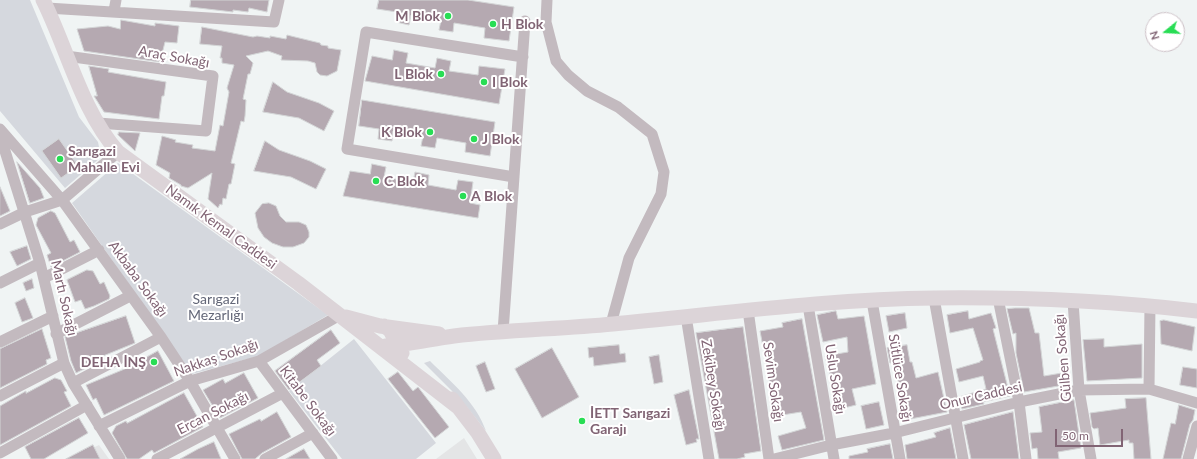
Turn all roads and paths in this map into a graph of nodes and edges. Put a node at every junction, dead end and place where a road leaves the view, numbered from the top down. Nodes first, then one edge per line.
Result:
1 (116, 0) edge
2 (279, 0) edge
3 (547, 0) edge
4 (45, 4) edge
5 (114, 11) junction
6 (526, 21) dead end
7 (66, 56) junction
8 (523, 57) junction
9 (98, 123) junction
10 (0, 129) edge
11 (0, 135) edge
12 (118, 152) junction
13 (4, 161) edge
14 (514, 177) junction
15 (62, 200) junction
16 (25, 212) junction
17 (0, 224) edge
18 (99, 250) junction
19 (40, 263) junction
20 (44, 278) junction
21 (0, 283) edge
22 (130, 296) junction
23 (934, 298) junction
24 (998, 298) junction
25 (872, 301) junction
26 (1073, 301) junction
27 (808, 304) junction
28 (1150, 305) junction
29 (748, 310) junction
30 (1197, 311) edge
31 (340, 315) junction
32 (53, 316) junction
33 (686, 316) junction
34 (611, 324) junction
35 (503, 332) junction
36 (56, 334) junction
37 (161, 336) junction
38 (453, 336) junction
39 (384, 338) junction
40 (0, 342) edge
41 (259, 361) junction
42 (64, 363) junction
43 (190, 381) junction
44 (73, 383) junction
45 (1149, 389) junction
46 (1079, 390) junction
47 (283, 393) junction
48 (0, 396) edge
49 (1019, 402) junction
50 (1197, 403) edge
51 (87, 405) junction
52 (954, 417) junction
53 (100, 426) junction
54 (1197, 426) edge
55 (217, 428) junction
56 (894, 432) junction
57 (313, 433) junction
58 (831, 445) junction
59 (0, 453) edge
60 (120, 459) edge
61 (157, 459) edge
62 (235, 459) edge
63 (265, 459) edge
64 (332, 459) edge
65 (494, 459) edge
66 (710, 459) edge
67 (769, 459) edge
68 (774, 459) edge
69 (834, 459) edge
70 (900, 459) edge
71 (963, 459) edge
72 (1026, 459) edge
73 (1091, 459) edge
74 (1188, 459) edge

1 - 5 street
2 - 5 street
3 - 34 street
4 - 5 street
4 - 7 main road, Namık Kemal Caddesi
6 - 8 street
7 - 9 main road, Namık Kemal Caddesi
7 - 9 street, Araç Sokağı
8 - 14 street
8 - 14 street
9 - 12 main road, Namık Kemal Caddesi
10 - 15 street, Akbaba Sokağı
11 - 13 street, Martı Sokağı
12 - 15 street
12 - 31 main road, Namık Kemal Caddesi
13 - 16 street, Martı Sokağı
14 - 35 street
15 - 16 street
15 - 18 street, Akbaba Sokağı
16 - 17 street
16 - 19 street, Martı Sokağı
18 - 20 street
18 - 22 street, Akbaba Sokağı
19 - 20 street, Martı Sokağı
19 - 21 street
20 - 32 street, Martı Sokağı
22 - 36 street
22 - 37 street, Akbaba Sokağı
23 - 24 main road
23 - 25 main road
23 - 52 street
24 - 26 main road
24 - 49 street
25 - 27 main road
25 - 56 street, Sütlüce Sokağı
26 - 28 main road
26 - 46 street, Gülben Sokağı
27 - 29 main road
27 - 58 street, Uslu Sokağı
28 - 30 main road
28 - 45 street
29 - 33 main road
29 - 67 street, Sevim Sokağı
31 - 39 main road
31 - 41 street, Nakkaş Sokağı
32 - 36 street, Martı Sokağı
32 - 40 street
33 - 34 main road
33 - 66 street, Zekibey Sokağı
34 - 35 main road
35 - 38 main road
36 - 42 street, Martı Sokağı
37 - 43 street, Akbaba Sokağı
37 - 44 street
38 - 39 main road
38 - 39 main road
39 - 65 main road
41 - 43 street, Nakkaş Sokağı
41 - 47 street, Kitabe Sokağı
42 - 44 street, Martı Sokağı
42 - 48 street
43 - 53 street, Nakkaş Sokağı
43 - 55 street, Akbaba Sokağı
44 - 51 street, Martı Sokağı
45 - 46 street, Onur Caddesi
45 - 50 street, Onur Caddesi
46 - 49 street, Onur Caddesi
46 - 73 street, Gülben Sokağı
47 - 55 street, Ercan Sokağı
47 - 57 street, Kitabe Sokağı
49 - 52 street, Onur Caddesi
49 - 72 street
51 - 53 street, Martı Sokağı
51 - 59 street
52 - 56 street, Onur Caddesi
52 - 71 street
53 - 60 street, Martı Sokağı
54 - 74 street
55 - 61 street, Ercan Sokağı
55 - 62 street, Akbaba Sokağı
56 - 58 street, Onur Caddesi
56 - 70 street, Sütlüce Sokağı
57 - 63 street
57 - 64 street, Kitabe Sokağı
58 - 68 street, Onur Caddesi
58 - 69 street, Uslu Sokağı

